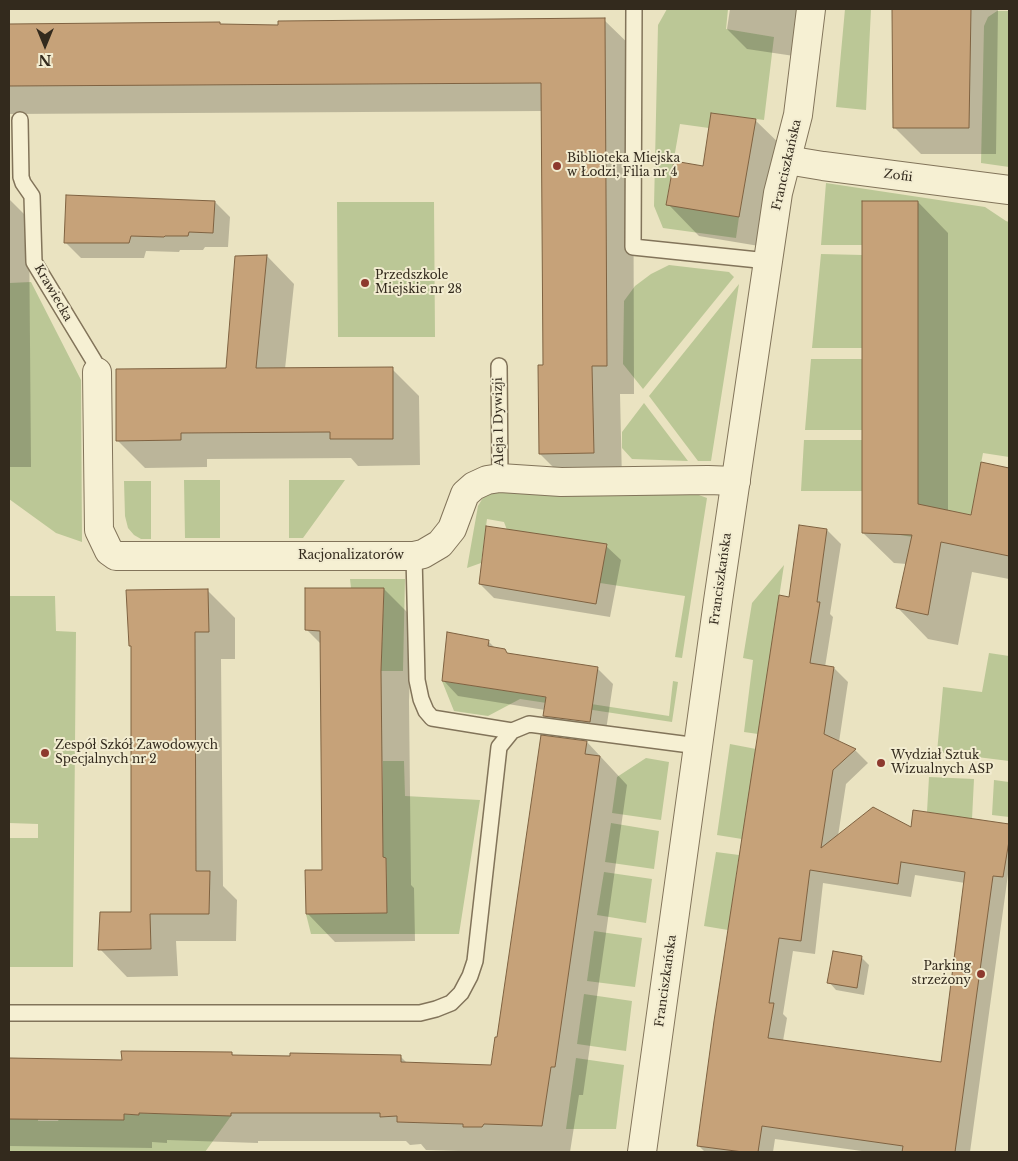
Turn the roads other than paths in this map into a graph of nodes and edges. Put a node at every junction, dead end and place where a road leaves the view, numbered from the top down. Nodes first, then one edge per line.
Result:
1 (634, 9) edge
2 (811, 9) edge
3 (20, 120) dead end
4 (787, 160) junction
5 (1009, 190) edge
6 (768, 261) junction
7 (499, 366) dead end
8 (97, 372) joint
9 (500, 478) junction
10 (736, 481) junction
11 (414, 556) junction
12 (512, 731) junction
13 (698, 746) junction
14 (9, 1013) edge
15 (642, 1152) edge

1 - 6 lane
2 - 4 street, Franciszkańska
3 - 8 lane, Krawiecka
4 - 5 street, Zofii
4 - 6 street, Franciszkańska
6 - 10 street, Franciszkańska
7 - 9 lane, Aleja 1 Dywizji
8 - 11 street, Racjonalizatorów
9 - 10 street, Racjonalizatorów
9 - 11 street, Racjonalizatorów
10 - 13 street, Franciszkańska
11 - 12 lane
12 - 13 lane
12 - 14 lane
13 - 15 street, Franciszkańska

